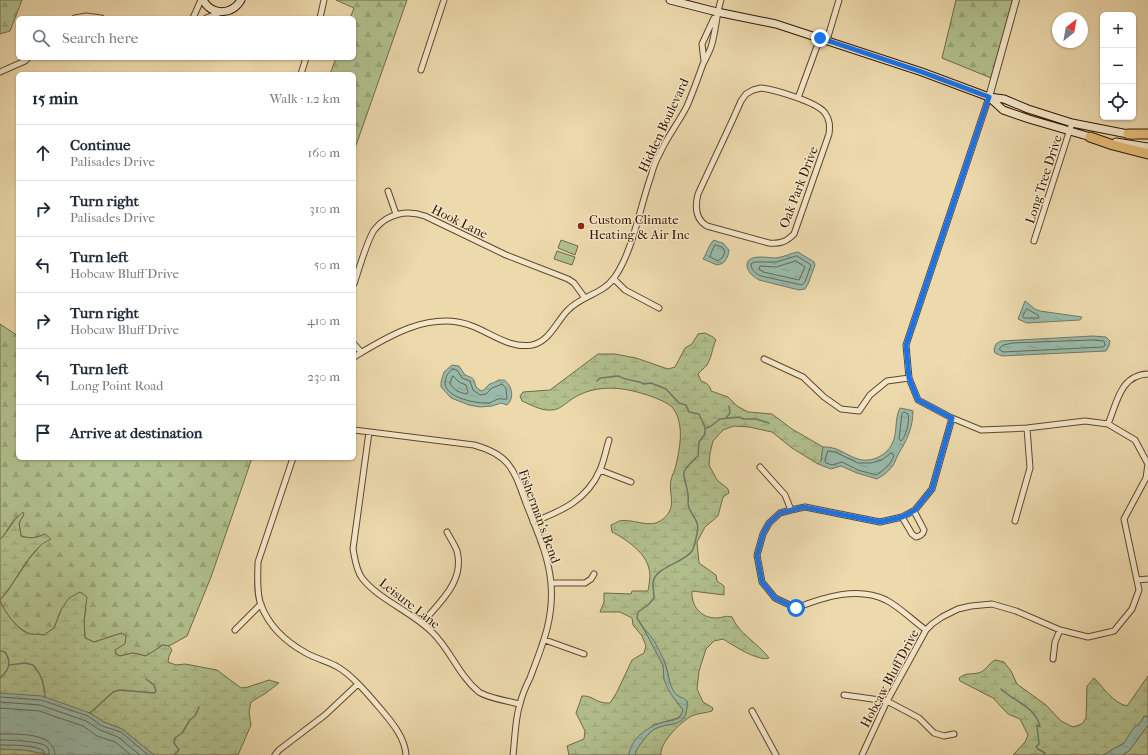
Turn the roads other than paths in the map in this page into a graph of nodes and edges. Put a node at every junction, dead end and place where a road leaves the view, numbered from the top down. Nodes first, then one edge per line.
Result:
1 (202, 0) edge
2 (241, 0) edge
3 (248, 0) edge
4 (324, 0) edge
5 (444, 0) edge
6 (670, 0) edge
7 (721, 0) edge
8 (839, 0) edge
9 (1016, 0) edge
10 (236, 6) junction
11 (223, 12) junction
12 (717, 12) junction
13 (194, 16) edge
14 (212, 16) edge
15 (320, 16) edge
16 (823, 39) junction
17 (27, 60) edge
18 (305, 60) edge
19 (704, 61) junction
20 (421, 70) dead end
21 (0, 72) edge
22 (302, 72) edge
23 (989, 97) junction
24 (798, 98) junction
25 (1072, 123) junction
26 (1070, 132) junction
27 (1128, 134) joint
28 (1148, 136) edge
29 (1090, 137) junction
30 (1148, 147) edge
31 (1148, 154) edge
32 (388, 191) dead end
33 (396, 214) junction
34 (1034, 241) dead end
35 (356, 278) edge
36 (614, 278) junction
37 (584, 298) junction
38 (659, 308) dead end
39 (356, 346) edge
40 (361, 352) junction
41 (356, 356) edge
42 (764, 359) dead end
43 (1148, 374) edge
44 (909, 378) junction
45 (952, 418) junction
46 (1108, 424) junction
47 (1027, 428) junction
48 (356, 430) edge
49 (369, 432) junction
50 (609, 440) dead end
51 (292, 460) edge
52 (1148, 464) edge
53 (760, 467) dead end
54 (600, 470) junction
55 (631, 482) dead end
56 (791, 510) junction
57 (914, 511) junction
58 (902, 517) junction
59 (1015, 521) dead end
60 (533, 522) junction
61 (447, 532) dead end
62 (594, 574) dead end
63 (1148, 579) edge
64 (1137, 580) junction
65 (551, 583) junction
66 (261, 604) junction
67 (422, 623) junction
68 (235, 630) dead end
69 (926, 630) junction
70 (1060, 630) junction
71 (545, 640) junction
72 (584, 654) dead end
73 (1053, 659) dead end
74 (358, 684) junction
75 (844, 695) dead end
76 (887, 701) junction
77 (519, 704) junction
78 (752, 711) dead end
79 (954, 734) dead end
80 (275, 755) edge
81 (406, 755) edge
82 (513, 755) edge
83 (776, 755) edge
84 (862, 755) edge

1 - 11 main road
1 - 13 street
2 - 10 main road
3 - 10 main road
4 - 15 street
5 - 20 street
6 - 12 main road
7 - 12 street
8 - 16 street
9 - 23 street
10 - 11 main road
11 - 14 street
12 - 16 main road
12 - 19 street, Hidden Boulevard
12 - 19 street, Hidden Boulevard
16 - 23 main road
16 - 24 street
17 - 21 street
18 - 22 street
19 - 36 street, Hidden Boulevard
23 - 25 main road
23 - 26 main road
23 - 44 street, Hobcaw Bluff Drive
24 - 24 street, Oak Park Drive
25 - 26 street, Long Tree Drive
25 - 27 main road
26 - 29 main road
26 - 34 street, Long Tree Drive
27 - 28 highway
29 - 30 main road
29 - 31 highway
32 - 33 street
33 - 35 street, Hook Lane
33 - 37 street, Hook Lane
36 - 37 street, Hidden Boulevard
36 - 38 street
37 - 40 street, Hidden Boulevard
39 - 40 street
40 - 41 street, Hidden Boulevard
42 - 44 street
43 - 46 street
44 - 45 street, Hobcaw Bluff Drive
45 - 47 street, Hobcaw Bluff Drive
45 - 57 street
46 - 47 street, Hobcaw Bluff Drive
46 - 52 street, Hobcaw Bluff Drive
47 - 59 street
48 - 49 street, Fisherman's Bend
49 - 60 street, Fisherman's Bend
49 - 67 street, Leisure Lane
50 - 54 street
51 - 66 street
52 - 64 street, Hobcaw Bluff Drive
53 - 56 street
54 - 55 street
54 - 60 street
56 - 58 street
56 - 69 street
57 - 58 street
57 - 58 street
60 - 65 street, Fisherman's Bend
61 - 67 street
62 - 65 street
63 - 64 street
64 - 70 street, Hobcaw Bluff Drive
65 - 71 street, Fisherman's Bend
66 - 68 street
66 - 74 street
67 - 77 street, Leisure Lane
69 - 70 street, Hobcaw Bluff Drive
69 - 76 street, Hobcaw Bluff Drive
70 - 73 street
71 - 72 street
71 - 77 street, Fisherman's Bend
74 - 80 street
74 - 81 street
75 - 76 street
76 - 79 street
76 - 84 street, Hobcaw Bluff Drive
77 - 82 street, Fisherman's Bend
78 - 83 street

